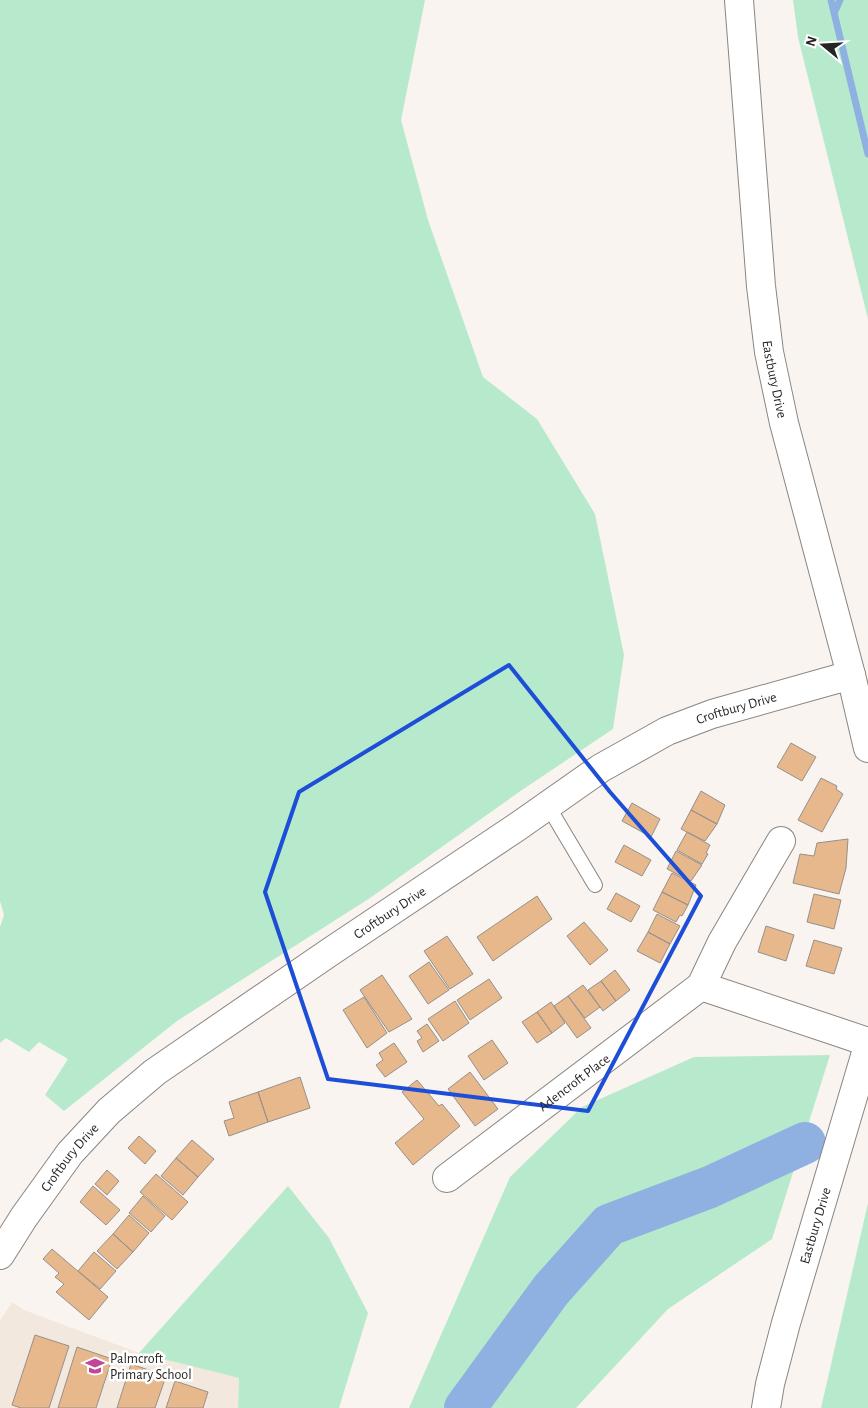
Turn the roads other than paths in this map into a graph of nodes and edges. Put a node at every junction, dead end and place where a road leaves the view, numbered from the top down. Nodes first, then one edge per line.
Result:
1 (739, 0) edge
2 (851, 675) junction
3 (868, 748) edge
4 (548, 806) junction
5 (781, 841) dead end
6 (595, 885) dead end
7 (701, 986) junction
8 (868, 1044) edge
9 (447, 1178) dead end
10 (0, 1255) edge
11 (766, 1408) edge

1 - 2 street, Eastbury Drive
2 - 3 street, Eastbury Drive
2 - 4 street, Croftbury Drive
4 - 6 lane
4 - 10 street, Croftbury Drive
5 - 7 street, Adencroft Place
7 - 8 street
7 - 9 street, Adencroft Place
8 - 11 street, Eastbury Drive

